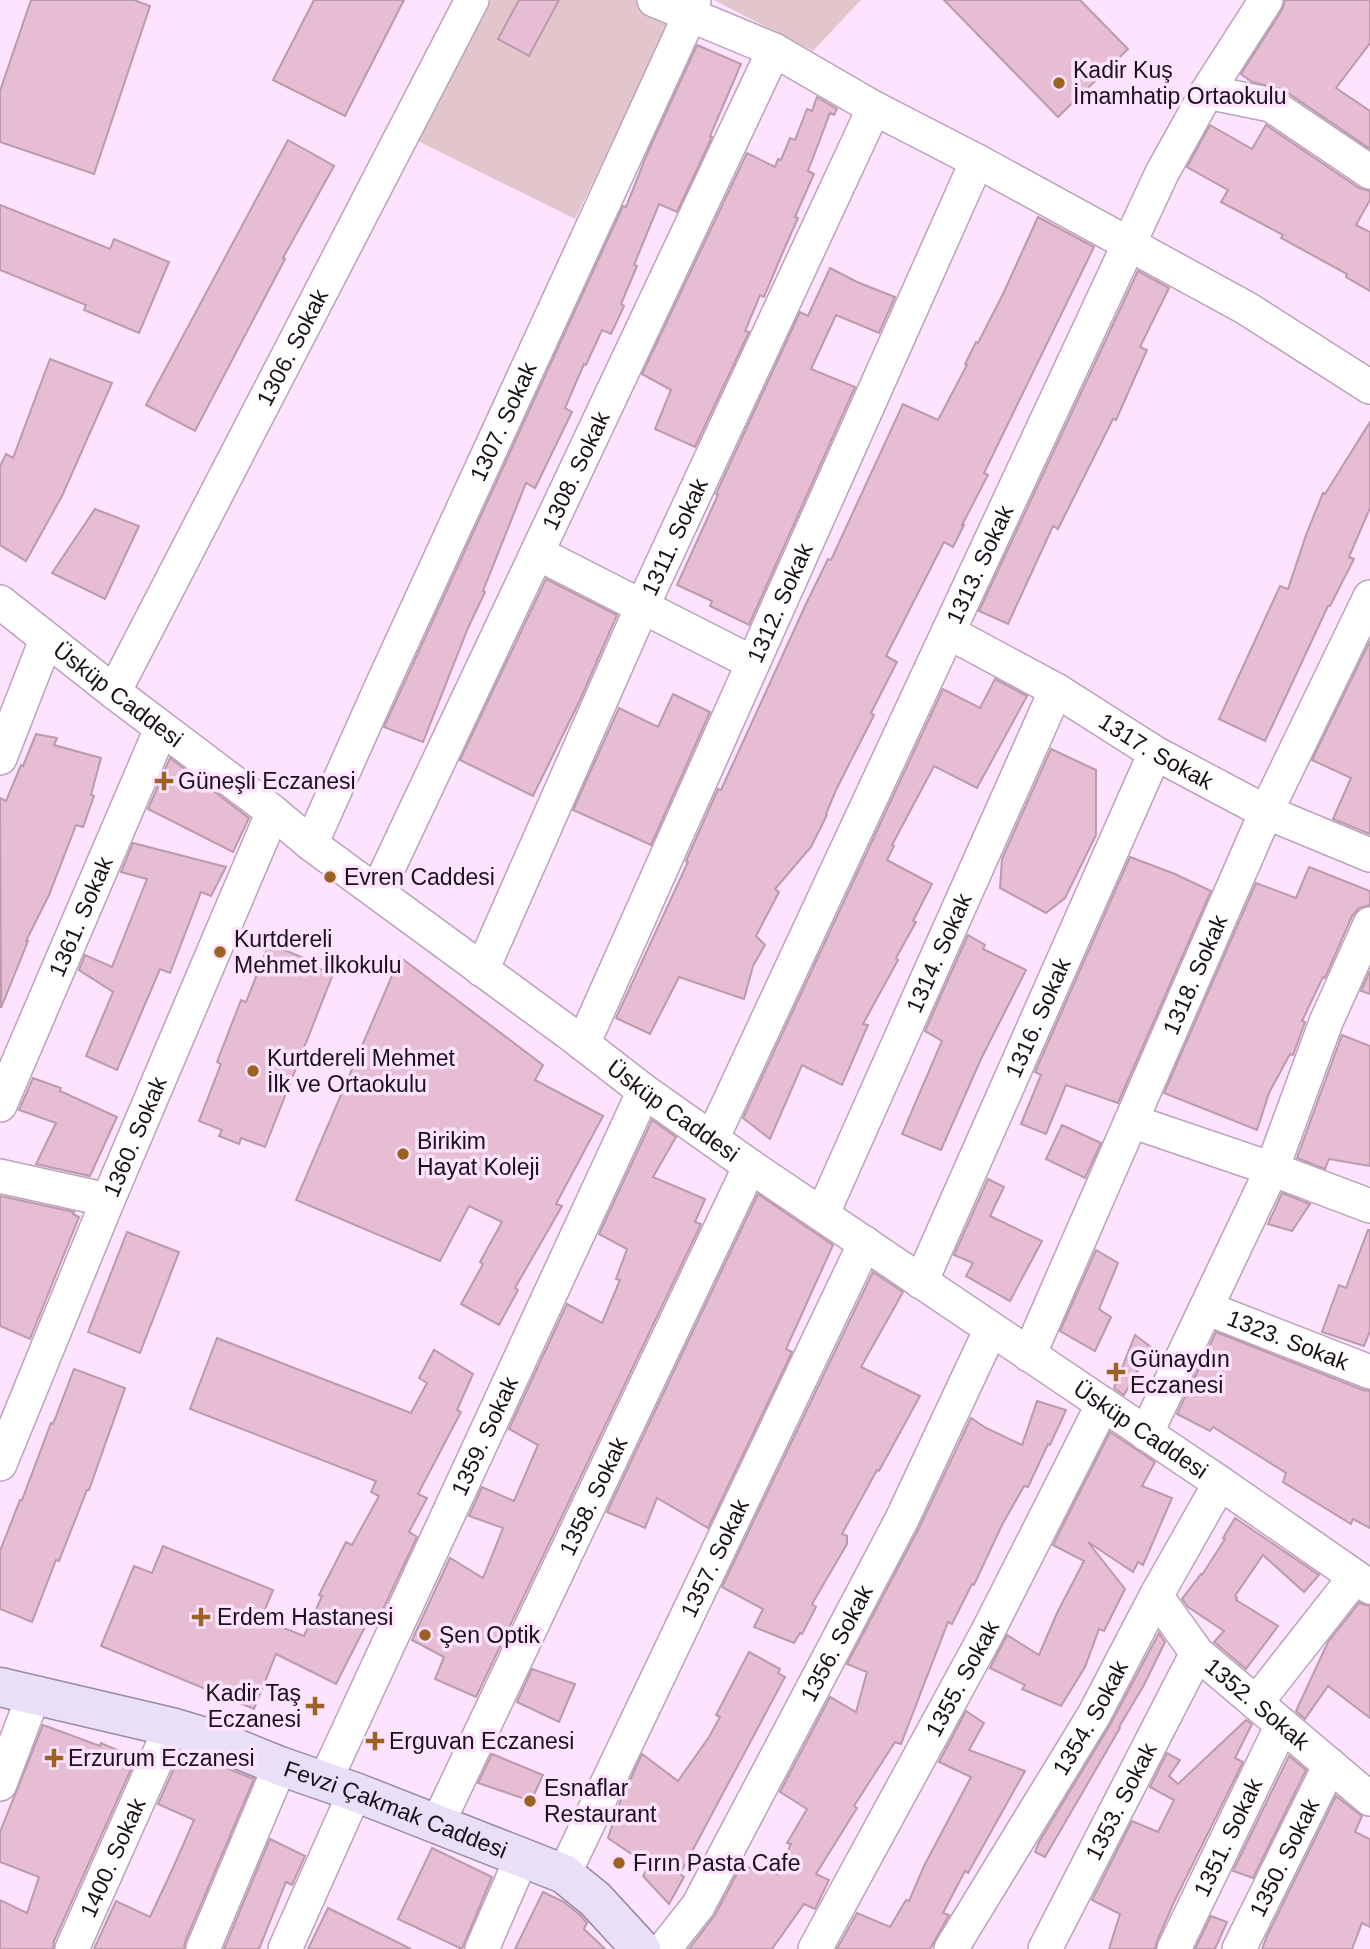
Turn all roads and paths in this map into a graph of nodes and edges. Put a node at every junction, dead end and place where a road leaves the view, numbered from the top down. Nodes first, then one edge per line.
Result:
1 (472, 0) edge
2 (654, 0) edge
3 (1266, 0) edge
4 (692, 8) edge
5 (774, 50) junction
6 (1207, 92) junction
7 (874, 108) junction
8 (977, 161) junction
9 (1370, 172) edge
10 (1130, 243) junction
11 (1366, 376) edge
12 (537, 553) junction
13 (1370, 597) edge
14 (0, 602) edge
15 (642, 607) junction
16 (948, 632) junction
17 (46, 640) junction
18 (753, 663) junction
19 (1056, 690) junction
20 (114, 692) junction
21 (161, 729) junction
22 (1155, 753) junction
23 (0, 758) edge
24 (273, 812) junction
25 (1266, 812) junction
26 (312, 844) junction
27 (1370, 855) edge
28 (377, 892) junction
29 (1370, 924) edge
30 (482, 970) junction
31 (583, 1044) junction
32 (644, 1091) junction
33 (0, 1105) edge
34 (1131, 1121) junction
35 (712, 1139) junction
36 (750, 1166) junction
37 (1272, 1169) junction
38 (0, 1176) edge
39 (108, 1200) junction
40 (1370, 1206) edge
41 (822, 1215) junction
42 (865, 1243) junction
43 (921, 1282) junction
44 (1206, 1308) junction
45 (991, 1329) junction
46 (1029, 1355) junction
47 (1370, 1372) edge
48 (1103, 1404) junction
49 (1146, 1434) junction
50 (0, 1464) edge
51 (1220, 1483) junction
52 (1363, 1582) edge
53 (1156, 1596) junction
54 (1198, 1653) junction
55 (17, 1691) edge
56 (1256, 1703) junction
57 (1282, 1724) junction
58 (171, 1727) junction
59 (1329, 1765) junction
60 (280, 1766) junction
61 (0, 1784) edge
62 (340, 1786) junction
63 (1366, 1787) edge
64 (438, 1825) junction
65 (522, 1857) junction
66 (564, 1874) junction
67 (72, 1949) edge
68 (203, 1949) edge
69 (285, 1949) edge
70 (482, 1949) edge
71 (641, 1949) edge
72 (664, 1949) edge
73 (815, 1949) edge
74 (951, 1949) edge
75 (1045, 1949) edge
76 (1174, 1949) edge
77 (1239, 1949) edge

1 - 20 street, 1306. Sokak
2 - 4 street
3 - 6 street, 1313. Sokak
4 - 5 street
4 - 26 street, 1307. Sokak
5 - 7 street
5 - 12 street, 1308. Sokak
6 - 9 street
6 - 10 street, 1313. Sokak
7 - 8 street
7 - 15 street, 1311. Sokak
8 - 10 street
8 - 18 street, 1312. Sokak
10 - 11 street
10 - 16 street, 1313. Sokak
12 - 15 street
12 - 28 street, 1308. Sokak
13 - 25 street, 1318. Sokak
14 - 17 street, Üsküp Caddesi
15 - 18 street
15 - 30 street, 1311. Sokak
16 - 19 street, 1317. Sokak
16 - 35 street, 1313. Sokak
17 - 20 street, Üsküp Caddesi
17 - 23 street
18 - 31 street, 1312. Sokak
19 - 22 street, 1317. Sokak
19 - 41 street, 1314. Sokak
20 - 21 street, Üsküp Caddesi
21 - 24 street, Üsküp Caddesi
21 - 33 street, 1361. Sokak
22 - 25 street, 1317. Sokak
22 - 43 street, 1316. Sokak
24 - 26 street, Üsküp Caddesi
24 - 39 street, 1360. Sokak
25 - 27 street, 1317. Sokak
25 - 34 street, 1318. Sokak
26 - 28 street, Üsküp Caddesi
28 - 30 street, Üsküp Caddesi
29 - 37 street
30 - 31 street, Üsküp Caddesi
31 - 32 street, Üsküp Caddesi
32 - 35 street, Üsküp Caddesi
32 - 62 street, 1359. Sokak
34 - 37 street
34 - 46 street, 1318. Sokak
35 - 36 street, Üsküp Caddesi
36 - 41 street, Üsküp Caddesi
36 - 64 street, 1358. Sokak
37 - 40 street
37 - 44 street
38 - 39 street
39 - 50 street, 1360. Sokak
41 - 42 street, Üsküp Caddesi
42 - 43 street, Üsküp Caddesi
42 - 66 street, 1357. Sokak
43 - 45 street, Üsküp Caddesi
44 - 47 street, 1323. Sokak
44 - 49 street
45 - 46 street, Üsküp Caddesi
45 - 72 street, 1356. Sokak
46 - 48 street, Üsküp Caddesi
48 - 49 street, Üsküp Caddesi
48 - 73 street, 1355. Sokak
49 - 51 street, Üsküp Caddesi
51 - 52 street, Üsküp Caddesi
51 - 53 street, 1354. Sokak
52 - 56 street
53 - 54 street, 1352. Sokak
53 - 74 street, 1354. Sokak
54 - 56 street, 1352. Sokak
54 - 75 street, 1353. Sokak
55 - 58 main road, Fevzi Çakmak Caddesi
55 - 61 street
56 - 57 street, 1352. Sokak
57 - 59 street, 1352. Sokak
57 - 76 street, 1351. Sokak
58 - 60 main road, Fevzi Çakmak Caddesi
58 - 67 street, 1400. Sokak
59 - 63 street, 1352. Sokak
59 - 77 street, 1350. Sokak
60 - 62 main road, Fevzi Çakmak Caddesi
60 - 68 street
62 - 64 main road, Fevzi Çakmak Caddesi
62 - 69 street, 1359. Sokak
64 - 65 main road, Fevzi Çakmak Caddesi
65 - 66 main road, Fevzi Çakmak Caddesi
65 - 70 street
66 - 71 main road, Fevzi Çakmak Caddesi

